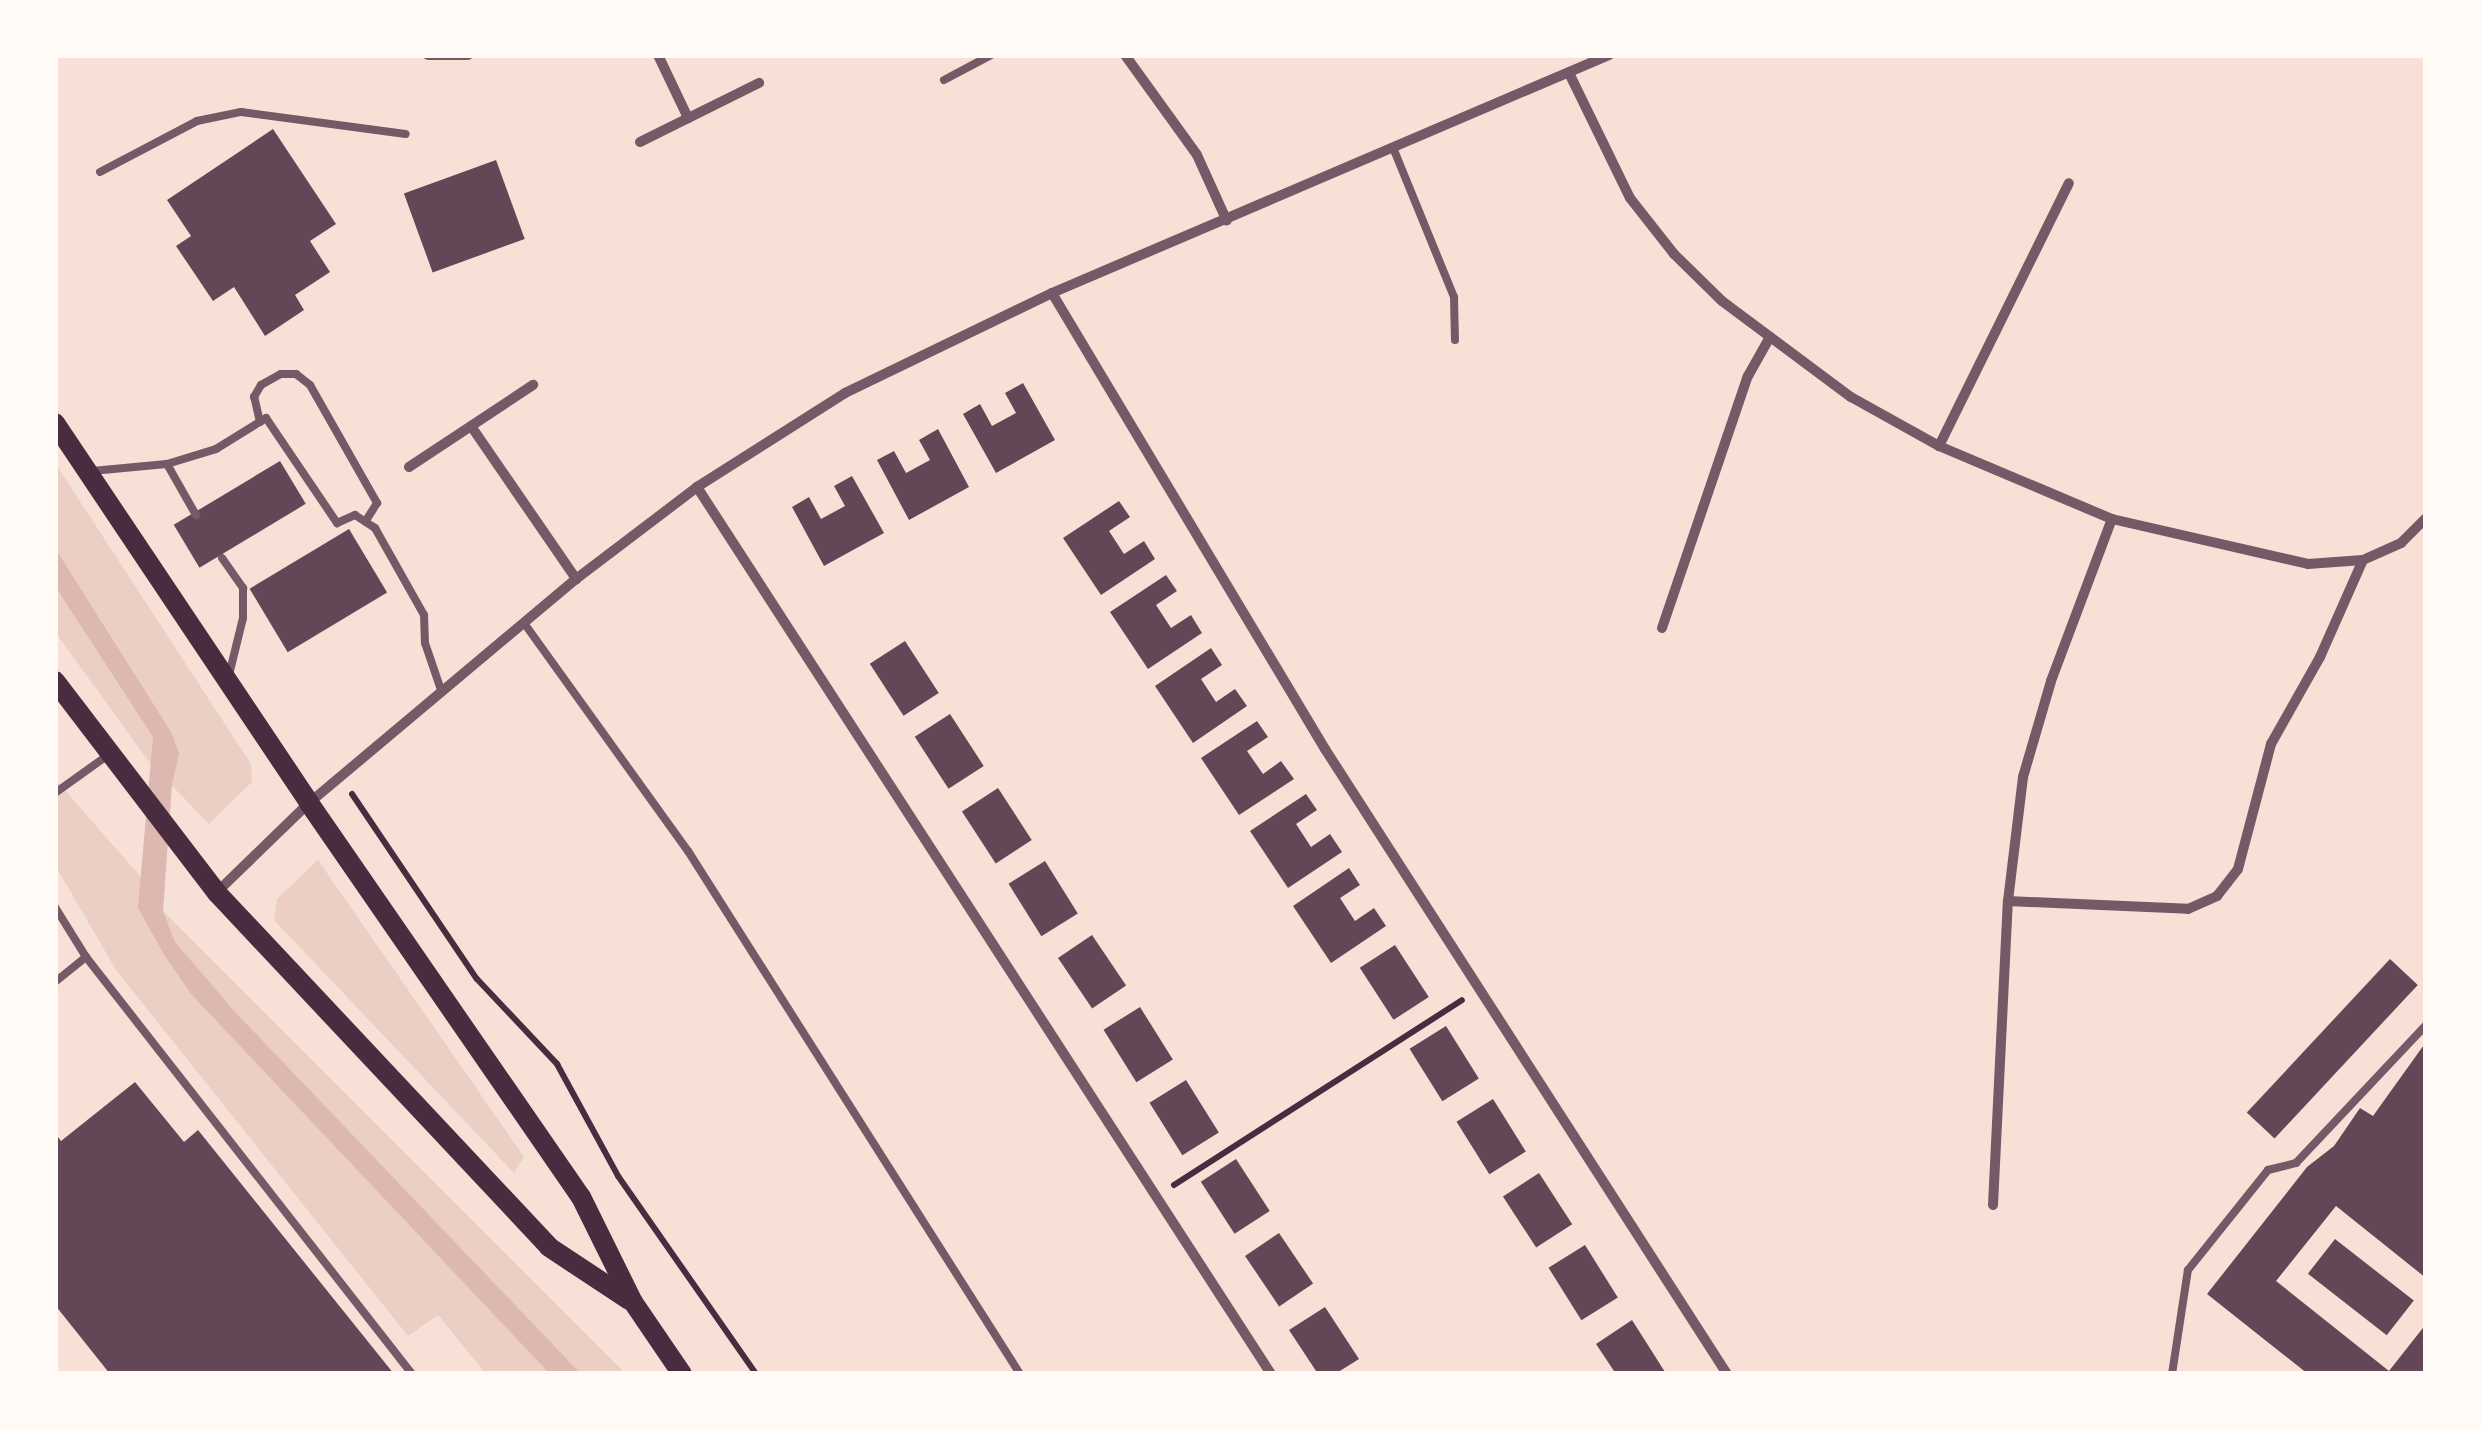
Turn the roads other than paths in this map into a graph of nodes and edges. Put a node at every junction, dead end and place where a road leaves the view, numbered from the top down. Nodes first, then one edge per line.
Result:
1 (428, 55) edge
2 (468, 55) edge
3 (658, 55) edge
4 (992, 55) edge
5 (1125, 55) edge
6 (1610, 55) edge
7 (1569, 72) junction
8 (944, 80) dead end
9 (759, 83) dead end
10 (688, 118) junction
11 (406, 134) dead end
12 (640, 142) dead end
13 (1394, 150) junction
14 (100, 172) dead end
15 (2069, 183) dead end
16 (1227, 221) junction
17 (1052, 293) junction
18 (1770, 337) junction
19 (1456, 340) dead end
20 (533, 385) dead end
21 (260, 422) junction
22 (55, 423) edge
23 (471, 426) junction
24 (1939, 446) junction
25 (167, 464) junction
26 (409, 467) dead end
27 (88, 472) junction
28 (697, 487) junction
29 (196, 515) dead end
30 (2426, 518) edge
31 (2112, 519) junction
32 (365, 522) junction
33 (222, 558) dead end
34 (2362, 560) junction
35 (576, 579) junction
36 (524, 623) junction
37 (1662, 628) dead end
38 (55, 681) edge
39 (228, 682) junction
40 (441, 690) junction
41 (110, 754) junction
42 (55, 792) edge
43 (308, 803) junction
44 (217, 893) junction
45 (2008, 900) junction
46 (55, 907) edge
47 (86, 957) junction
48 (55, 982) edge
49 (2426, 1024) edge
50 (1994, 1205) dead end
51 (633, 1302) junction
52 (412, 1374) edge
53 (682, 1374) edge
54 (1020, 1374) edge
55 (1271, 1374) edge
56 (1728, 1374) edge
57 (2172, 1374) edge

1 - 2 street
3 - 10 street
4 - 8 lane
5 - 16 street
6 - 7 street
7 - 13 street
7 - 18 street
9 - 10 street
10 - 12 street
11 - 14 lane
13 - 16 street
13 - 19 lane
15 - 24 street
16 - 17 street
17 - 28 street
17 - 56 street
18 - 24 street
18 - 37 street
20 - 23 street
21 - 25 lane
21 - 32 lane
21 - 32 lane
22 - 27 main road
23 - 26 street
23 - 35 street
24 - 31 street
25 - 27 lane
25 - 29 lane
27 - 39 main road
28 - 35 street
28 - 55 street
30 - 34 street
31 - 34 street
31 - 45 street
32 - 40 lane
33 - 39 lane
34 - 45 street
35 - 36 street
36 - 40 street
36 - 54 lane
38 - 41 main road
39 - 43 main road
40 - 43 street
41 - 42 lane
41 - 44 main road
43 - 44 street
43 - 51 main road
44 - 51 main road
45 - 50 street
46 - 47 lane
47 - 48 lane
47 - 52 lane
49 - 57 lane
51 - 53 main road

